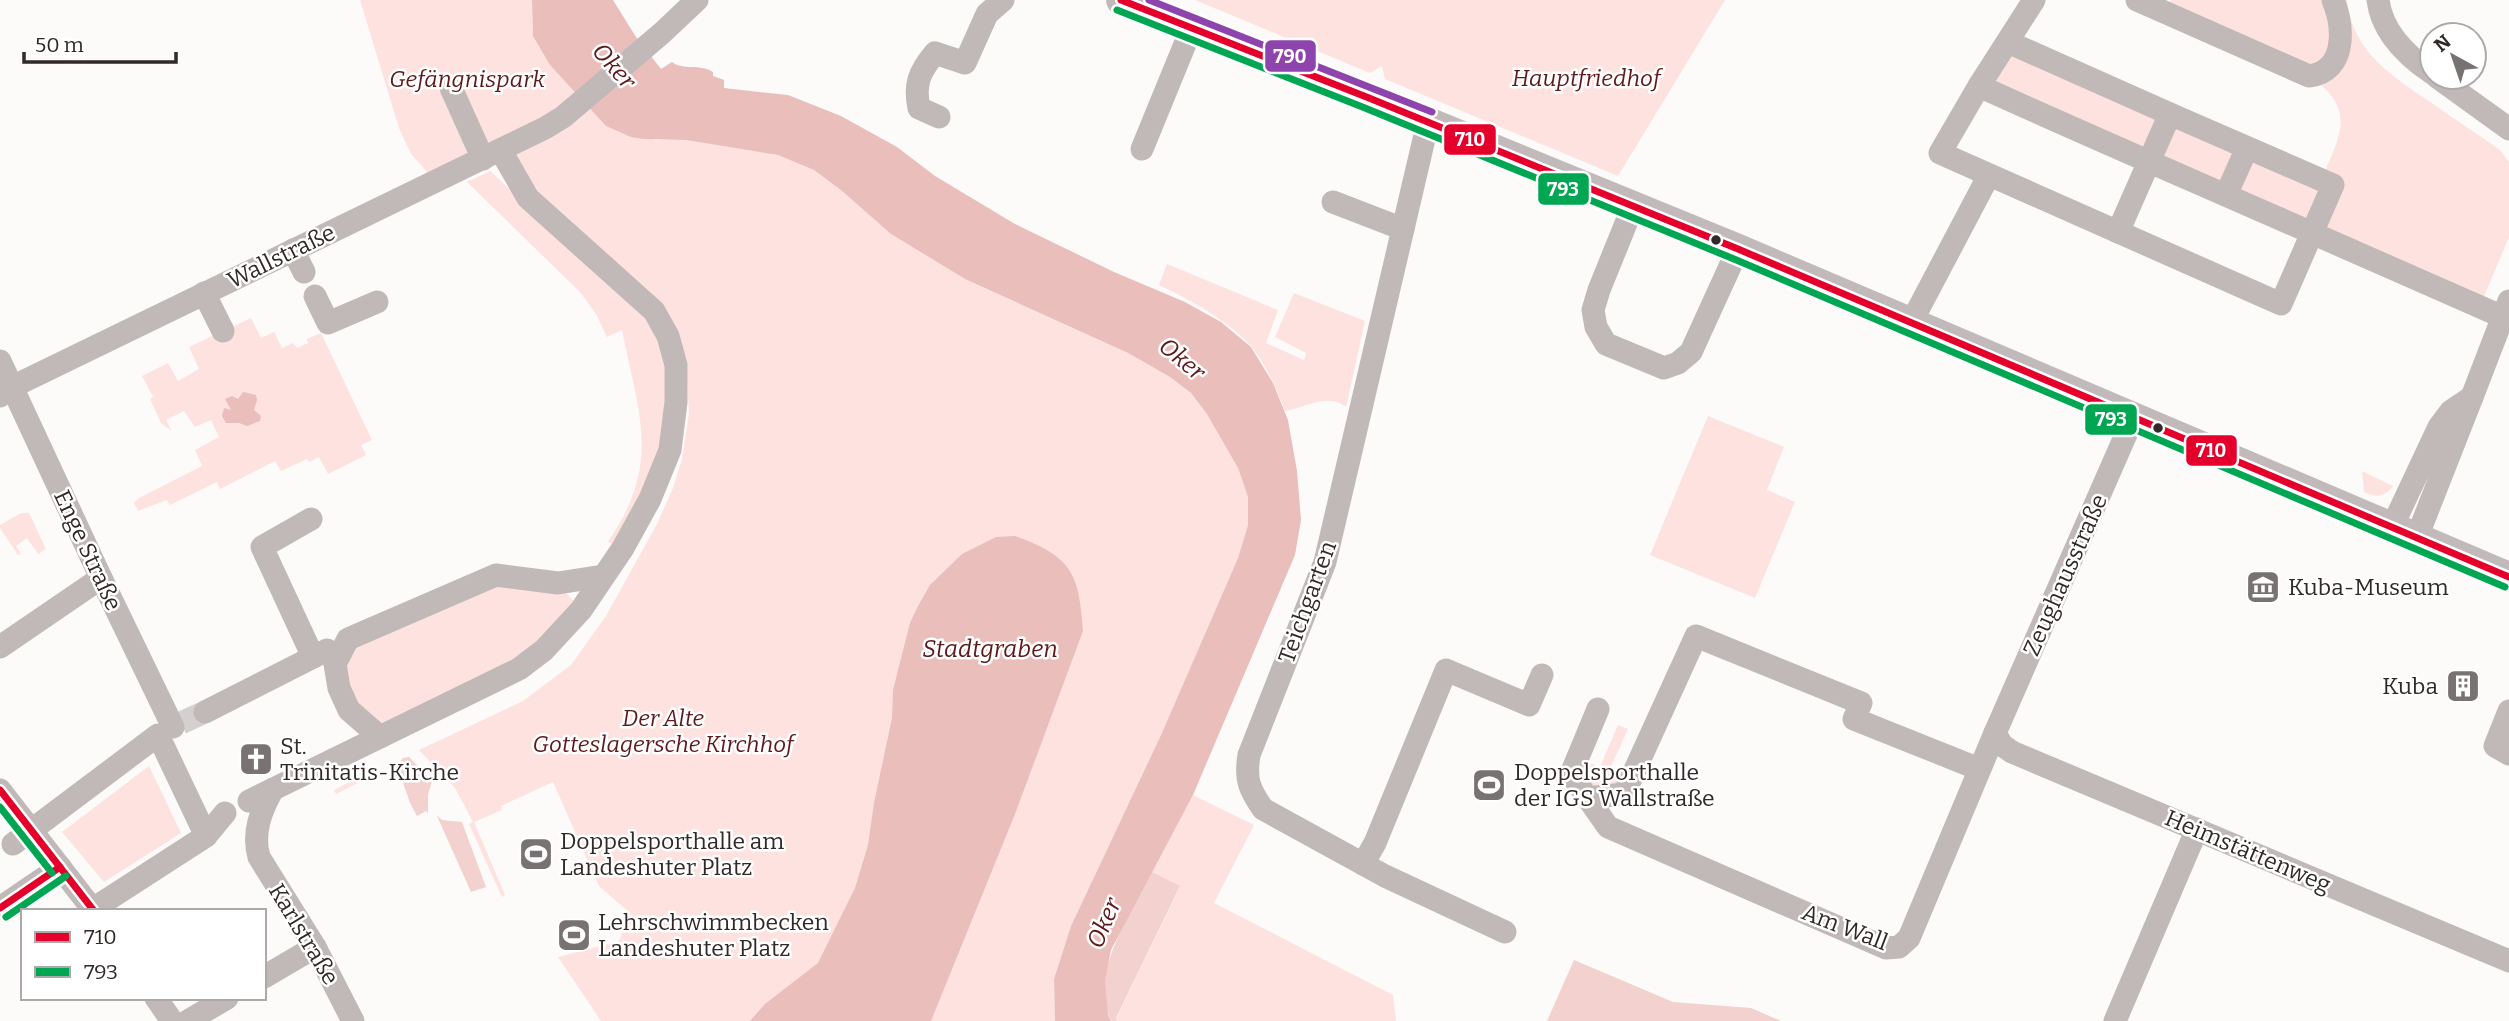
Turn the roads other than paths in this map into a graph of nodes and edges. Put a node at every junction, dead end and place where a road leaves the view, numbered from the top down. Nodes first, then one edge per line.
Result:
1 (697, 0) edge
2 (1003, 0) edge
3 (1121, 0) edge
4 (2034, 0) edge
5 (2137, 0) edge
6 (2333, 0) edge
7 (2378, 0) edge
8 (1192, 27) junction
9 (2008, 42) junction
10 (2418, 64) edge
11 (1979, 86) junction
12 (451, 88) dead end
13 (2457, 91) edge
14 (2170, 114) junction
15 (939, 117) dead end
16 (1428, 122) junction
17 (2509, 128) edge
18 (2247, 148) junction
19 (1142, 149) dead end
20 (492, 155) junction
21 (2149, 161) junction
22 (1989, 175) junction
23 (2226, 195) junction
24 (1333, 202) dead end
25 (1633, 206) junction
26 (1403, 229) junction
27 (2118, 232) junction
28 (2312, 233) junction
29 (1738, 248) junction
30 (293, 250) junction
31 (304, 272) dead end
32 (204, 293) junction
33 (315, 296) dead end
34 (377, 302) dead end
35 (2506, 309) edge
36 (1912, 321) junction
37 (223, 331) dead end
38 (0, 361) edge
39 (6, 391) edge
40 (2134, 416) junction
41 (311, 519) dead end
42 (2405, 532) junction
43 (603, 576) junction
44 (2509, 577) edge
45 (101, 578) junction
46 (348, 639) junction
47 (0, 647) edge
48 (313, 657) junction
49 (1542, 675) dead end
50 (1598, 709) dead end
51 (2509, 711) edge
52 (205, 712) tunnel mouth
53 (169, 724) junction
54 (1995, 733) junction
55 (380, 737) junction
56 (2509, 754) edge
57 (1979, 769) junction
58 (273, 789) junction
59 (0, 790) edge
60 (1587, 797) junction
61 (249, 801) dead end
62 (225, 813) dead end
63 (2197, 829) junction
64 (206, 836) junction
65 (22, 838) junction
66 (1363, 864) junction
67 (60, 867) junction
68 (0, 908) edge
69 (92, 909) edge
70 (95, 909) edge
71 (1505, 932) dead end
72 (315, 947) junction
73 (2509, 961) edge
74 (266, 976) edge
75 (157, 1000) edge
76 (224, 1000) edge
77 (172, 1021) edge
78 (188, 1021) edge
79 (353, 1021) edge
80 (2115, 1021) edge

1 - 20 street, Wallstraße
2 - 15 street
3 - 8 main road
4 - 9 street
5 - 6 street
7 - 10 street
8 - 16 main road
8 - 19 street
9 - 11 street
9 - 14 street
11 - 21 street
11 - 22 street
12 - 20 street
13 - 17 street
14 - 18 street
14 - 21 street
16 - 25 main road
16 - 26 street, Teichgarten
18 - 23 street
18 - 28 street
20 - 30 street, Wallstraße
20 - 43 street
21 - 23 street
21 - 27 street
22 - 27 street
22 - 36 street
23 - 28 street
24 - 26 street
25 - 29 main road
25 - 29 street
26 - 66 street, Teichgarten
27 - 28 street
28 - 35 street
29 - 36 main road
30 - 31 street
30 - 32 street, Wallstraße
32 - 37 street
32 - 39 street, Wallstraße
33 - 34 street
35 - 42 street
36 - 40 main road
38 - 39 street, Enge Straße
39 - 45 street, Enge Straße
40 - 42 main road
40 - 54 street, Zeughausstraße
41 - 48 street
42 - 44 main road
43 - 46 street
43 - 55 street
45 - 47 street
45 - 53 street, Enge Straße
46 - 48 street
46 - 55 street
48 - 52 street
49 - 66 street
50 - 60 street
51 - 56 street
53 - 64 street, Enge Straße
53 - 65 street
54 - 57 street, Am Wall
54 - 63 street, Heimstättenweg
55 - 58 street
57 - 60 street
57 - 60 street, Am Wall
58 - 61 street
58 - 72 street, Karlstraße
59 - 65 street
62 - 64 street
63 - 73 street, Heimstättenweg
63 - 80 street
64 - 70 street
65 - 67 street
66 - 71 street, Teichgarten
67 - 68 street
67 - 69 street
72 - 74 street
72 - 79 street, Karlstraße
75 - 77 street
76 - 78 street

